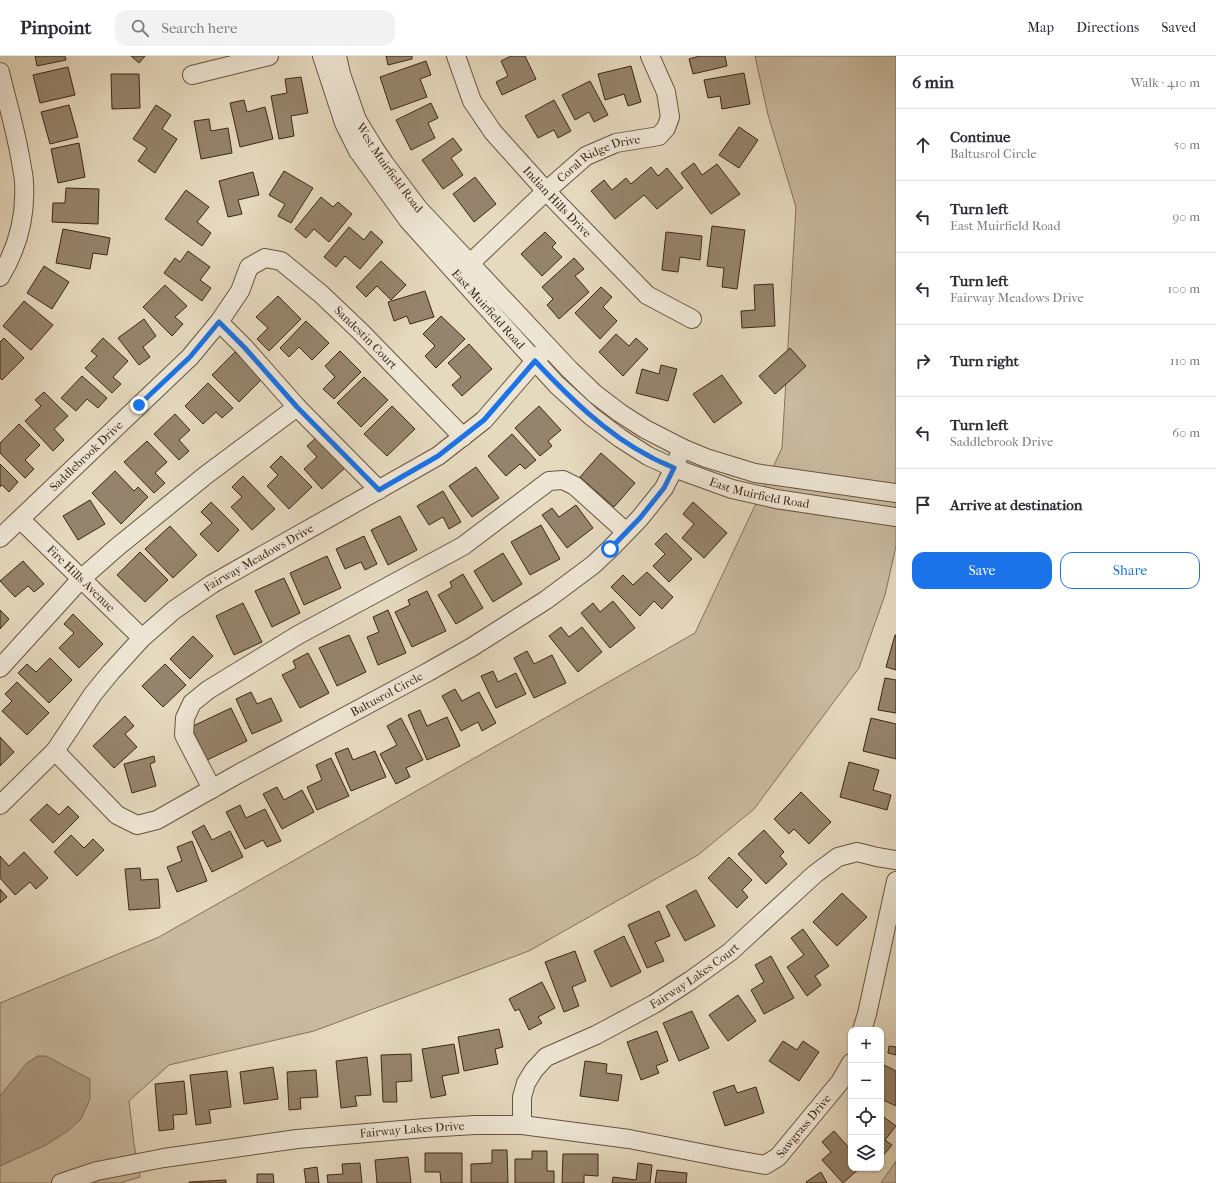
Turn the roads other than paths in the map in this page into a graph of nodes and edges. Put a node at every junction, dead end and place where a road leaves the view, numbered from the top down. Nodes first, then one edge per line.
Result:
1 (268, 56) edge
2 (322, 56) edge
3 (337, 56) edge
4 (456, 56) edge
5 (650, 56) edge
6 (0, 72) edge
7 (192, 75) dead end
8 (546, 191) junction
9 (258, 261) joint
10 (464, 269) junction
11 (0, 277) edge
12 (692, 319) dead end
13 (219, 322) junction
14 (548, 346) junction
15 (535, 361) junction
16 (297, 407) junction
17 (464, 437) junction
18 (682, 448) junction
19 (674, 468) junction
20 (379, 490) junction
21 (896, 493) edge
22 (896, 517) edge
23 (20, 519) junction
24 (626, 532) junction
25 (0, 538) edge
26 (81, 579) junction
27 (142, 638) junction
28 (0, 668) edge
29 (55, 751) junction
30 (212, 789) junction
31 (0, 805) edge
32 (896, 860) edge
33 (896, 881) edge
34 (863, 1027) edge
35 (848, 1068) edge
36 (522, 1125) junction
37 (765, 1165) joint
38 (61, 1183) edge

1 - 7 street
2 - 10 street, East Muirfield Road
3 - 10 street, West Muirfield Road
4 - 8 street, Indian Hills Drive
5 - 8 street, Coral Ridge Drive
6 - 11 street
8 - 10 street, Coral Ridge Drive
8 - 12 street, Indian Hills Drive
9 - 13 street, Saddlebrook Drive
9 - 17 street, Sandestin Court
10 - 14 street, East Muirfield Road
10 - 15 street, East Muirfield Road
13 - 16 street
13 - 23 street, Saddlebrook Drive
14 - 15 street, Fairway Meadows Drive
14 - 18 street, East Muirfield Road
15 - 17 street, Fairway Meadows Drive
15 - 19 street, East Muirfield Road
16 - 20 street
16 - 26 street
17 - 20 street, Fairway Meadows Drive
18 - 19 street, Baltusrol Circle
18 - 21 street, East Muirfield Road
19 - 22 street, East Muirfield Road
19 - 24 street, Baltusrol Circle
20 - 27 street, Fairway Meadows Drive
23 - 25 street, Saddlebrook Drive
23 - 26 street, Fire Hills Avenue
24 - 30 street, Baltusrol Circle
24 - 30 street
26 - 27 street, Fire Hills Avenue
26 - 28 street
27 - 29 street, Fairway Meadows Drive
29 - 30 street, Baltusrol Circle
29 - 31 street, Fairway Meadows Drive
32 - 36 street, Fairway Lakes Court
33 - 34 street
35 - 37 street, Sawgrass Drive
36 - 37 street, Fairway Lakes Drive
36 - 38 street, Fairway Lakes Drive

